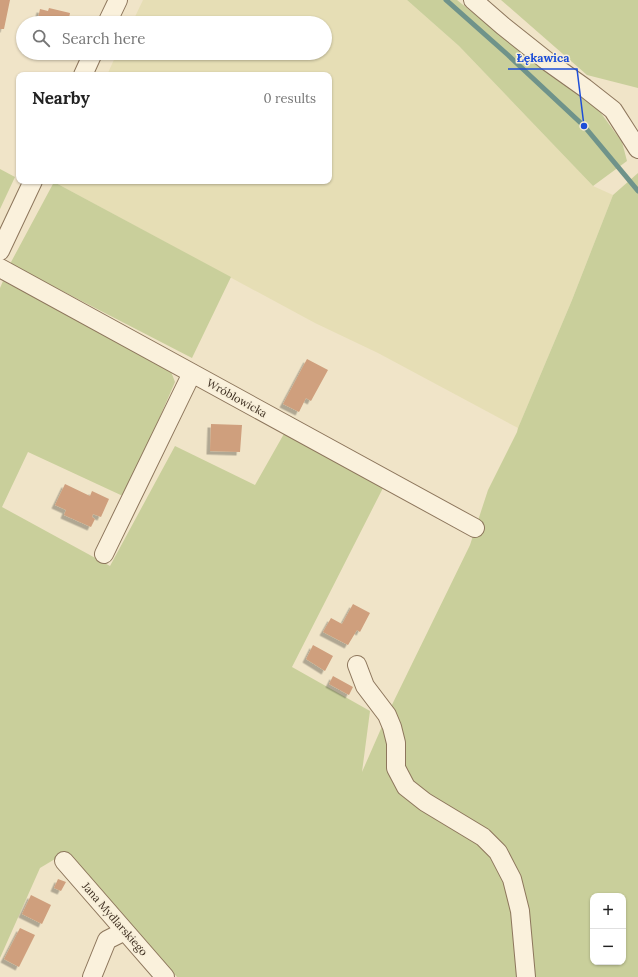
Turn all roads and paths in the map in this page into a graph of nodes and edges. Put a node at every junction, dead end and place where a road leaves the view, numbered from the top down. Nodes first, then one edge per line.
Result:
1 (473, 0) edge
2 (113, 1) edge
3 (109, 16) edge
4 (90, 60) edge
5 (84, 72) edge
6 (638, 149) edge
7 (32, 184) edge
8 (0, 251) edge
9 (0, 268) edge
10 (192, 373) junction
11 (475, 528) dead end
12 (104, 554) dead end
13 (357, 665) dead end
14 (64, 861) dead end
15 (125, 930) junction
16 (92, 977) edge
17 (165, 977) edge
18 (526, 977) edge

1 - 6 street
2 - 3 street
4 - 5 street
7 - 8 street
9 - 10 street, Wróblowicka
10 - 11 street, Wróblowicka
10 - 12 street
13 - 18 street
14 - 15 street, Jana Mydlarskiego
15 - 16 street
15 - 17 street, Jana Mydlarskiego

